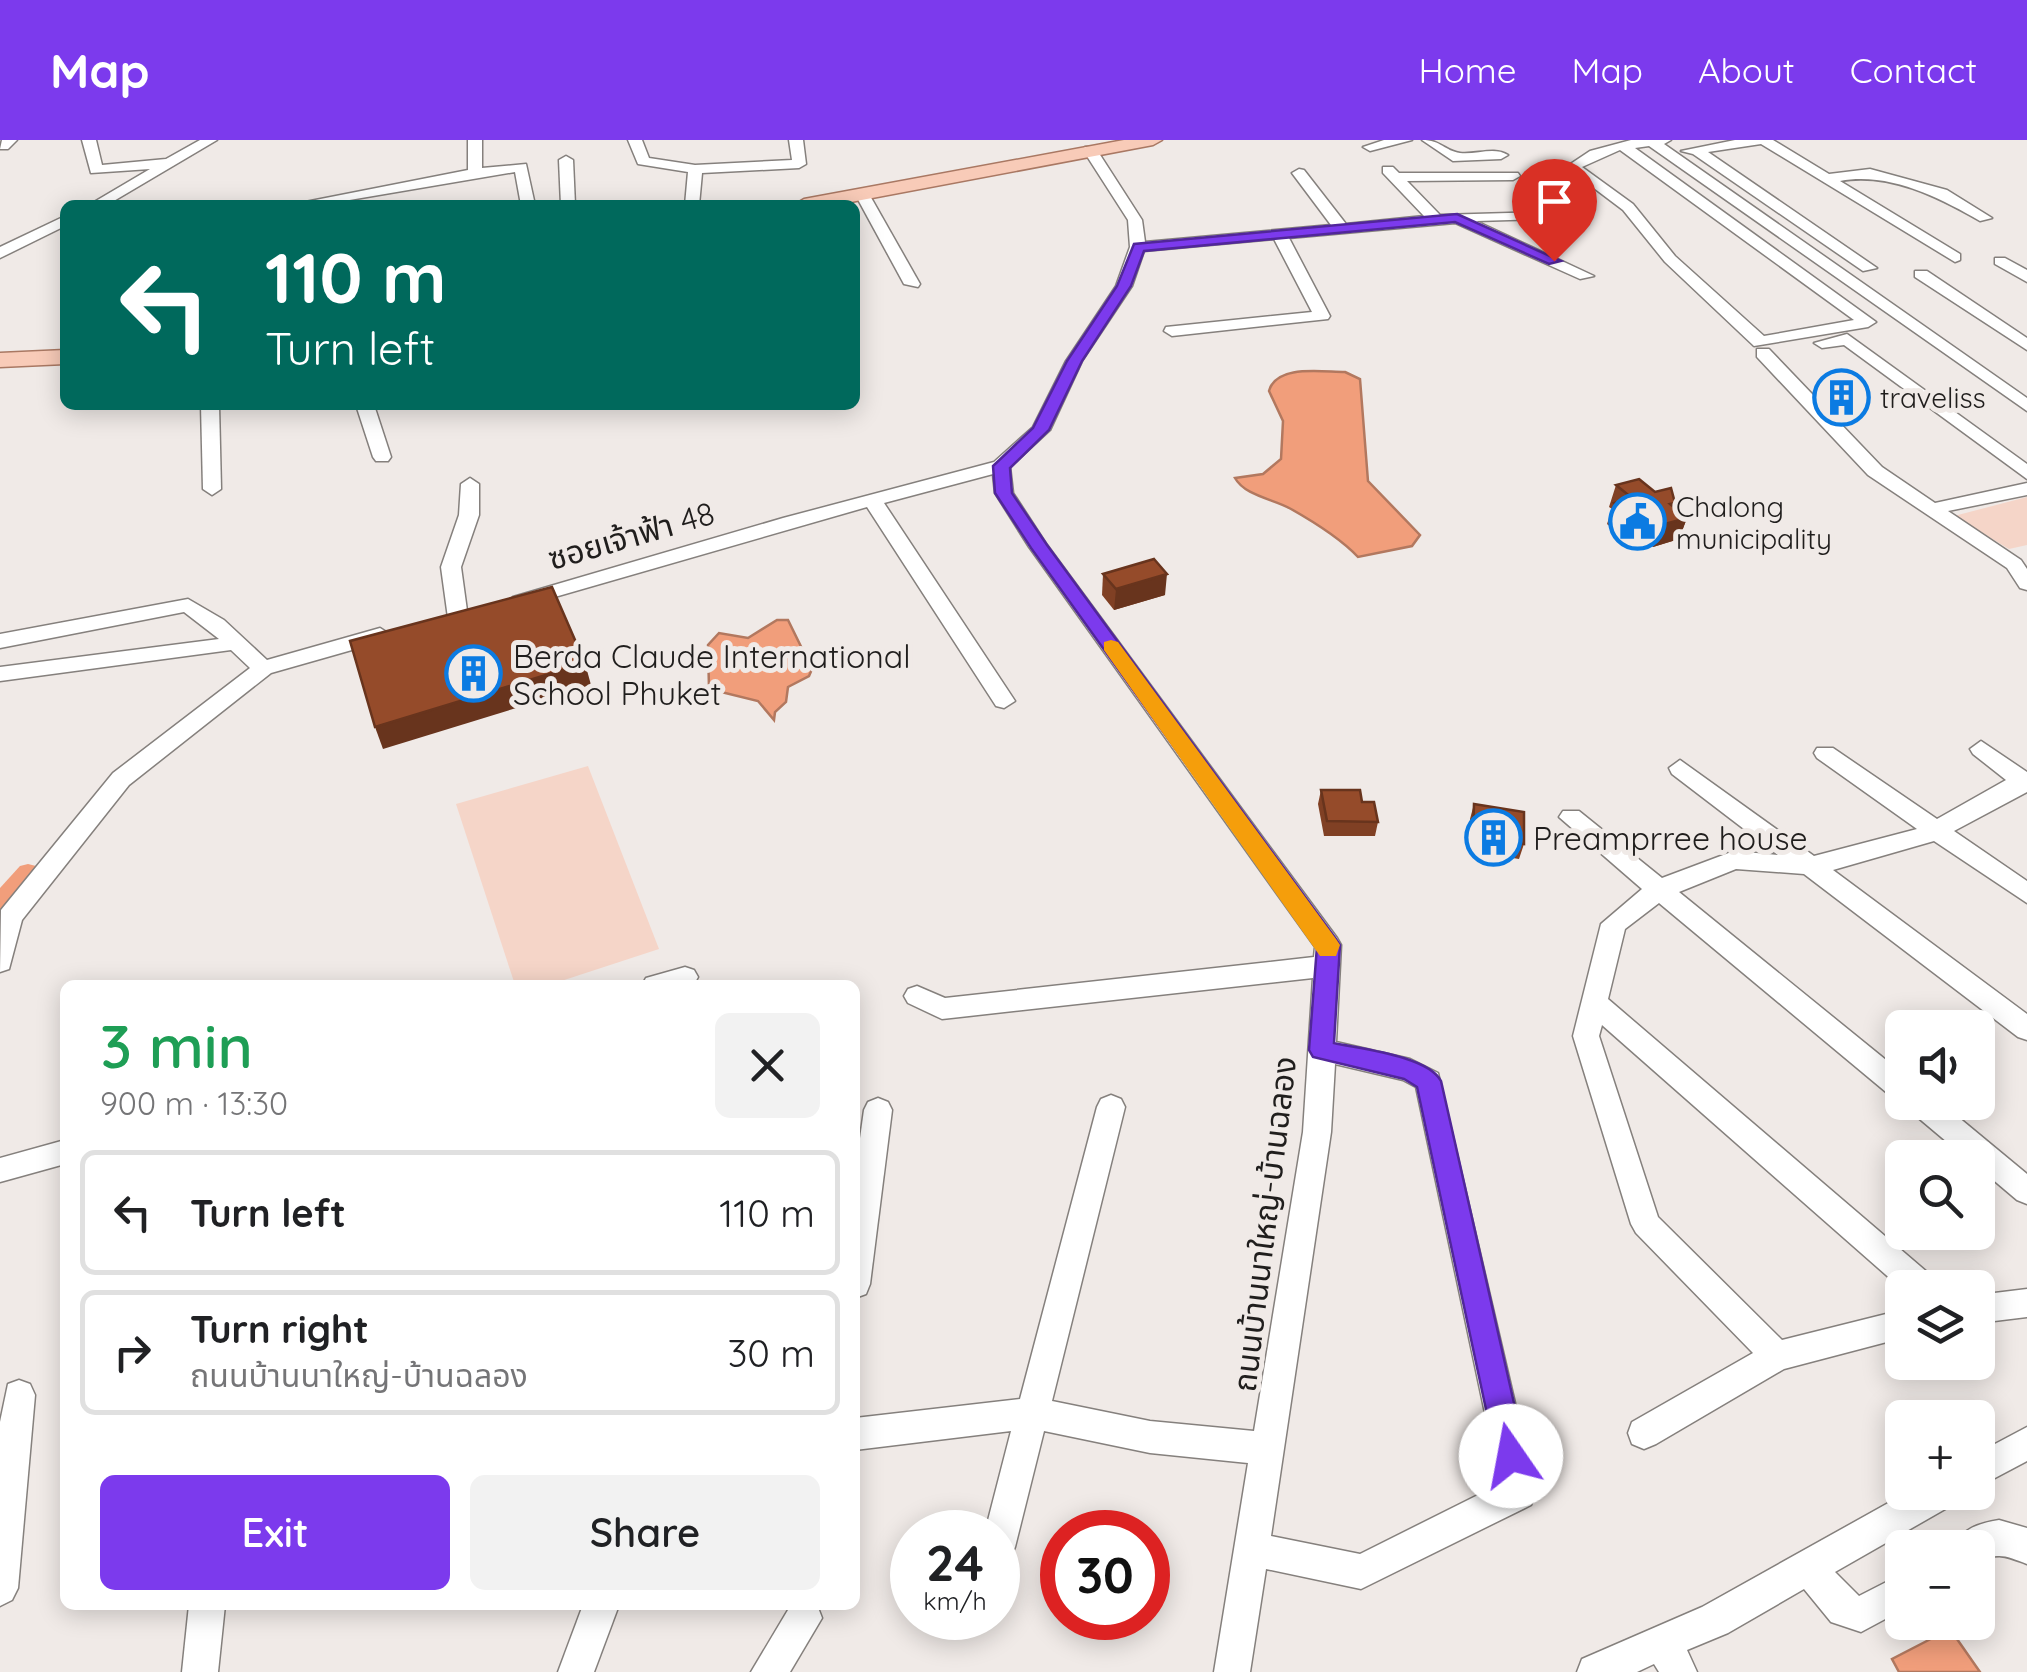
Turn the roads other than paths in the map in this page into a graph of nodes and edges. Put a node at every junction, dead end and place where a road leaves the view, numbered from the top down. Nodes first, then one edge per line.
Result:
1 (89, 140) edge
2 (210, 140) edge
3 (475, 140) edge
4 (635, 140) edge
5 (796, 140) edge
6 (1153, 140) edge
7 (1405, 140) edge
8 (1430, 140) edge
9 (1578, 140) edge
10 (1764, 141) edge
11 (1122, 142) edge
12 (1658, 144) edge
13 (1622, 146) junction
14 (1370, 147) dead end
15 (1090, 150) junction
16 (1696, 150) junction
17 (1593, 151) junction
18 (1501, 155) dead end
19 (566, 160) dead end
20 (173, 162) junction
21 (695, 169) junction
22 (475, 173) junction
23 (1299, 173) dead end
24 (1513, 176) dead end
25 (1826, 179) junction
26 (862, 194) junction
27 (105, 200) edge
28 (325, 200) edge
29 (527, 200) edge
30 (568, 200) edge
31 (692, 200) edge
32 (830, 200) edge
33 (1570, 214) dead end
34 (1457, 218) junction
35 (1985, 218) dead end
36 (1436, 220) junction
37 (60, 223) edge
38 (1343, 230) junction
39 (1280, 236) junction
40 (1138, 247) junction
41 (0, 253) edge
42 (1955, 257) dead end
43 (2000, 260) dead end
44 (1869, 268) dead end
45 (1921, 274) dead end
46 (1586, 276) dead end
47 (2027, 277) edge
48 (912, 284) dead end
49 (1172, 331) dead end
50 (2027, 346) edge
51 (60, 357) edge
52 (0, 360) edge
53 (2027, 406) edge
54 (210, 410) edge
55 (367, 410) edge
56 (382, 457) dead end
57 (1001, 466) junction
58 (2027, 473) edge
59 (470, 484) dead end
60 (212, 488) dead end
61 (2027, 489) edge
62 (872, 500) junction
63 (1932, 509) junction
64 (2027, 584) edge
65 (403, 630) edge
66 (0, 641) edge
67 (236, 643) junction
68 (262, 668) junction
69 (0, 674) edge
70 (1004, 701) dead end
71 (1981, 750) dead end
72 (1824, 754) dead end
73 (1680, 768) dead end
74 (2025, 782) edge
75 (1570, 817) dead end
76 (1936, 831) junction
77 (1811, 866) junction
78 (1660, 889) junction
79 (2027, 894) edge
80 (0, 962) edge
81 (1327, 966) junction
82 (685, 976) dead end
83 (672, 980) edge
84 (917, 996) dead end
85 (1594, 1002) junction
86 (2027, 1029) edge
87 (1322, 1050) junction
88 (1885, 1074) edge
89 (1111, 1107) dead end
90 (878, 1110) dead end
91 (1942, 1120) edge
92 (60, 1153) edge
93 (0, 1170) edge
94 (2027, 1191) edge
95 (860, 1246) edge
96 (1903, 1270) edge
97 (2027, 1303) edge
98 (1995, 1307) edge
99 (1885, 1328) edge
100 (1776, 1356) junction
101 (19, 1395) dead end
102 (1035, 1413) junction
103 (860, 1433) edge
104 (1644, 1433) dead end
105 (2027, 1443) edge
106 (1270, 1449) junction
107 (1995, 1461) edge
108 (1008, 1510) edge
109 (1910, 1510) edge
110 (1995, 1537) edge
111 (2027, 1547) edge
112 (1252, 1549) junction
113 (1808, 1568) junction
114 (0, 1588) edge
115 (1885, 1601) edge
116 (206, 1610) edge
117 (599, 1610) edge
118 (804, 1618) dead end
119 (1670, 1658) edge
120 (200, 1672) edge
121 (576, 1672) edge
122 (769, 1672) edge
123 (1232, 1672) edge
124 (1595, 1672) edge

1 - 20 street
2 - 20 street
3 - 22 street
4 - 21 street
5 - 21 street
6 - 11 main road
7 - 14 street
8 - 18 street
9 - 17 street
10 - 16 street
10 - 25 street
11 - 15 main road
12 - 13 street
12 - 16 street
12 - 53 street
13 - 17 street
13 - 17 street
15 - 26 main road
15 - 40 street
16 - 44 street
19 - 30 street
20 - 27 street
21 - 31 street
22 - 28 street
22 - 29 street
23 - 38 street
24 - 36 street
25 - 35 street
25 - 42 street
26 - 32 main road
26 - 48 street
33 - 34 street
34 - 36 street
34 - 46 street
36 - 38 street
37 - 41 street
38 - 39 street
39 - 40 street
39 - 49 street
40 - 57 street
43 - 47 street
45 - 50 street
51 - 52 main road
54 - 60 street
55 - 56 street
57 - 62 street, ซอยเจ้าฟ้า 48
57 - 81 street, ถนนบ้านนาใหญ่-บ้านฉลอง
58 - 63 street
59 - 62 street, ซอยเจ้าฟ้า 48
61 - 63 street
62 - 70 street
63 - 64 street
65 - 68 street
66 - 67 street
67 - 68 street
67 - 69 street
68 - 80 street
71 - 74 street
72 - 76 street
73 - 77 street
74 - 76 street
75 - 78 street
76 - 77 street
76 - 79 street
77 - 78 street
77 - 86 street
78 - 85 street
78 - 88 street
81 - 84 street
81 - 87 street, ถนนบ้านนาใหญ่-บ้านฉลอง
82 - 83 street
85 - 96 street
85 - 100 street
87 - 106 street, ถนนบ้านนาใหญ่-บ้านฉลอง
87 - 112 street
89 - 102 street
90 - 95 street
91 - 94 street
92 - 93 street
97 - 98 street
99 - 100 street
100 - 104 street
101 - 114 street
102 - 103 street
102 - 106 street
102 - 108 street
105 - 107 street
106 - 112 street, ถนนบ้านนาใหญ่-บ้านฉลอง
109 - 113 street
110 - 111 street
112 - 123 street, ถนนบ้านนาใหญ่-บ้านฉลอง
113 - 115 street
113 - 119 street
116 - 120 street
117 - 121 street
118 - 122 street
119 - 124 street

